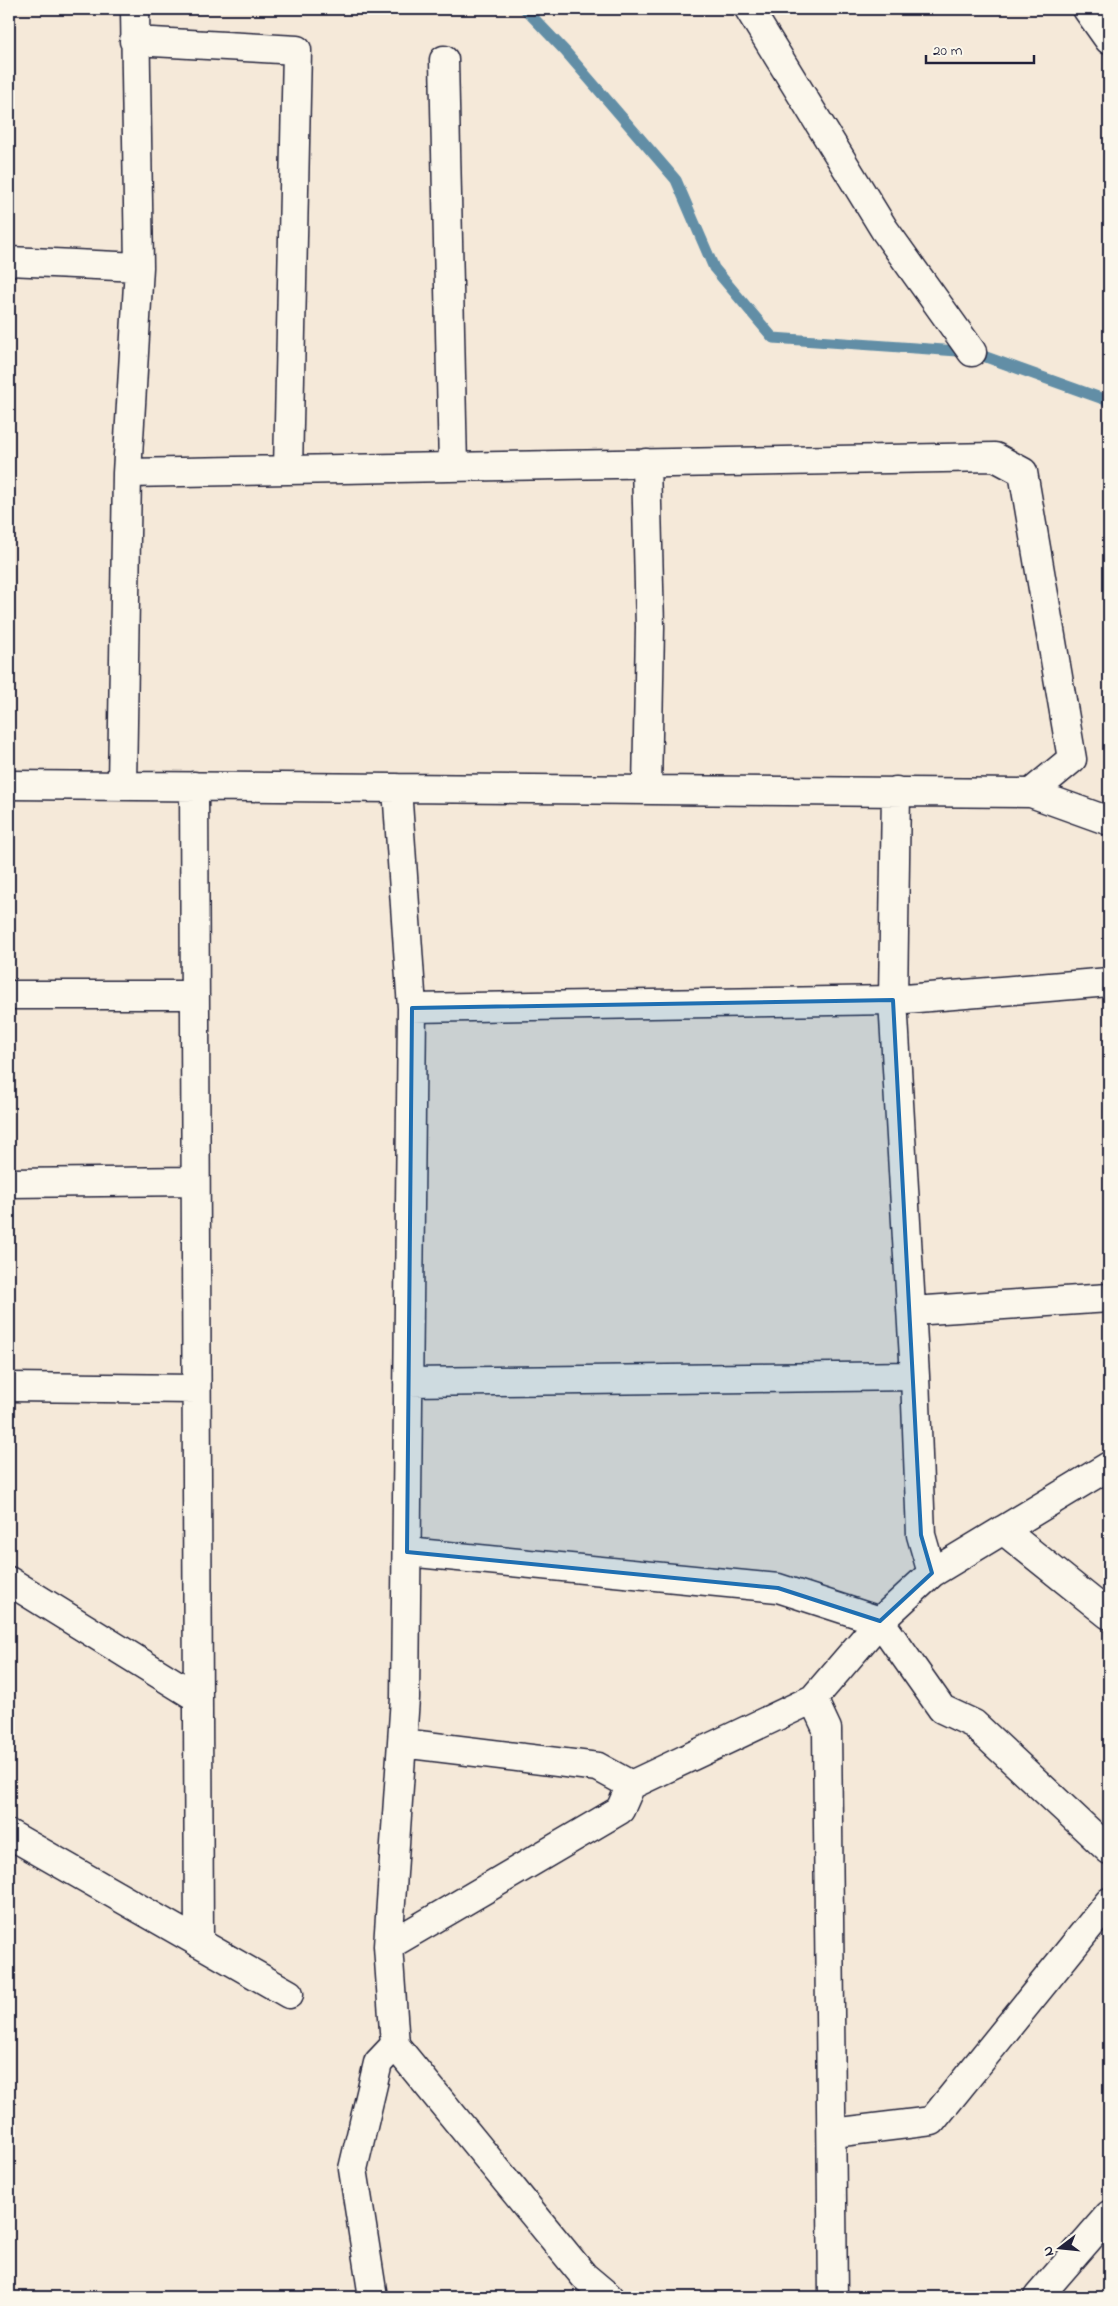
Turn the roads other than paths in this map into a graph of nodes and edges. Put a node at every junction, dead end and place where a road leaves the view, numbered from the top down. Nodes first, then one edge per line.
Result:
1 (135, 9) edge
2 (749, 9) edge
3 (1087, 9) edge
4 (1109, 40) edge
5 (134, 41) junction
6 (444, 60) dead end
7 (9, 261) edge
8 (138, 267) junction
9 (972, 352) dead end
10 (646, 463) junction
11 (453, 467) junction
12 (288, 470) junction
13 (127, 473) junction
14 (9, 785) edge
15 (122, 785) junction
16 (194, 786) junction
17 (397, 788) junction
18 (647, 789) junction
19 (896, 792) junction
20 (1031, 792) junction
21 (1109, 821) edge
22 (1109, 982) edge
23 (9, 995) edge
24 (195, 995) junction
25 (893, 1000) junction
26 (412, 1008) junction
27 (195, 1180) junction
28 (9, 1183) edge
29 (1109, 1298) edge
30 (912, 1311) junction
31 (915, 1376) junction
32 (408, 1382) junction
33 (9, 1387) edge
34 (196, 1389) junction
35 (1109, 1466) edge
36 (1003, 1530) junction
37 (407, 1552) junction
38 (932, 1573) junction
39 (9, 1581) edge
40 (1109, 1615) edge
41 (880, 1621) junction
42 (198, 1698) junction
43 (813, 1699) junction
44 (402, 1743) junction
45 (631, 1785) junction
46 (9, 1834) edge
47 (1109, 1850) edge
48 (1109, 1902) edge
49 (199, 1943) junction
50 (388, 1946) junction
51 (289, 1994) dead end
52 (395, 2045) junction
53 (832, 2133) junction
54 (1109, 2215) edge
55 (373, 2297) edge
56 (609, 2297) edge
57 (833, 2297) edge
58 (1038, 2297) edge

1 - 5 street
2 - 9 street
3 - 4 street
5 - 8 street
5 - 12 street
6 - 11 street
7 - 8 street
8 - 13 street
10 - 11 street
10 - 18 street
10 - 20 street
11 - 12 street
12 - 13 street
13 - 15 street
14 - 15 street
15 - 16 street
16 - 17 street
16 - 24 street
17 - 18 street
17 - 26 street
18 - 19 street
19 - 20 street
19 - 25 street
20 - 21 street
22 - 25 street
23 - 24 street
24 - 27 street
25 - 26 street
25 - 30 street
26 - 32 street
27 - 28 street
27 - 34 street
29 - 30 street
30 - 31 street
31 - 32 street
31 - 38 street
32 - 37 street
33 - 34 street
34 - 42 street
35 - 36 street
36 - 38 street
36 - 40 street
37 - 41 street
37 - 44 street
38 - 41 street
39 - 42 street
41 - 43 street
41 - 47 street
42 - 49 street
43 - 45 street
43 - 53 street
44 - 45 street
44 - 50 street
45 - 50 street
46 - 49 street
48 - 53 street
49 - 51 street
50 - 52 street
52 - 55 street
52 - 56 street
53 - 57 street
54 - 58 street

